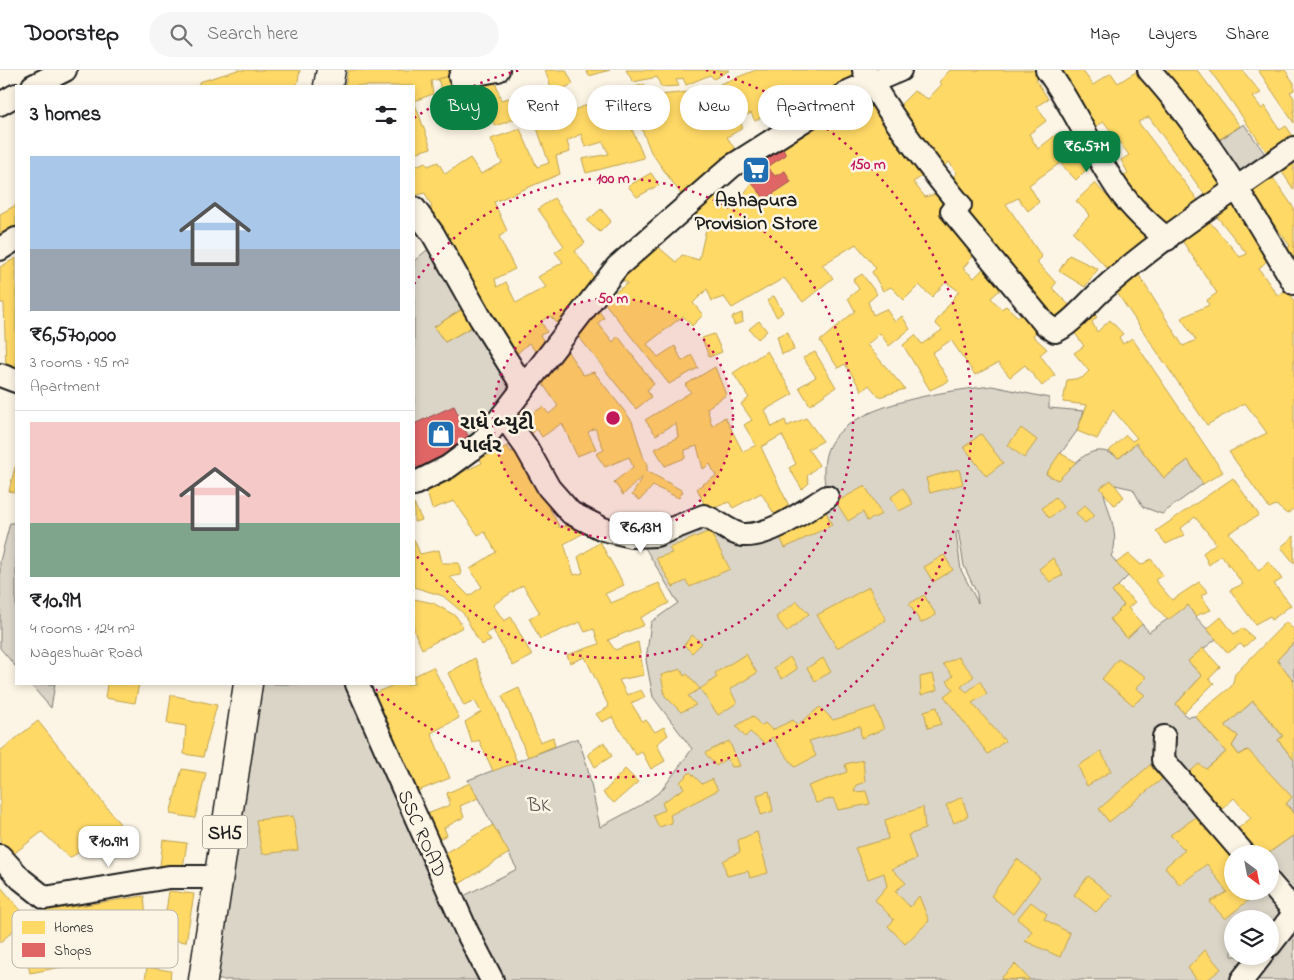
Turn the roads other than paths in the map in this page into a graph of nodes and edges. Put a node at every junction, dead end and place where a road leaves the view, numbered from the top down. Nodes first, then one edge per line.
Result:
1 (65, 70) edge
2 (331, 70) edge
3 (498, 70) edge
4 (900, 70) edge
5 (1047, 70) edge
6 (1149, 70) edge
7 (867, 76) edge
8 (460, 77) dead end
9 (36, 85) edge
10 (328, 85) edge
11 (15, 96) edge
12 (0, 104) edge
13 (1294, 148) edge
14 (1238, 188) junction
15 (415, 209) edge
16 (1167, 239) junction
17 (15, 240) edge
18 (0, 249) edge
19 (1294, 283) edge
20 (0, 375) edge
21 (15, 381) edge
22 (524, 388) junction
23 (503, 415) junction
24 (415, 484) edge
25 (827, 497) dead end
26 (248, 685) edge
27 (357, 685) edge
28 (1164, 737) dead end
29 (1236, 845) edge
30 (0, 856) edge
31 (218, 877) junction
32 (1279, 894) edge
33 (1294, 913) edge
34 (1279, 933) edge
35 (1254, 965) edge
36 (203, 980) edge
37 (492, 980) edge
38 (1242, 980) edge

1 - 9 street
2 - 10 main road
3 - 8 street
4 - 7 street
5 - 16 street
6 - 14 street
7 - 16 street
7 - 22 street
11 - 12 street
13 - 14 street
14 - 16 street
14 - 19 street
15 - 22 street
17 - 18 street
20 - 21 street
22 - 23 street
23 - 24 street
23 - 25 street
26 - 31 main road, SH5
27 - 37 street, SSC ROAD
28 - 29 street
30 - 31 street
31 - 36 main road, SH5
32 - 33 street
33 - 34 street
35 - 38 street

